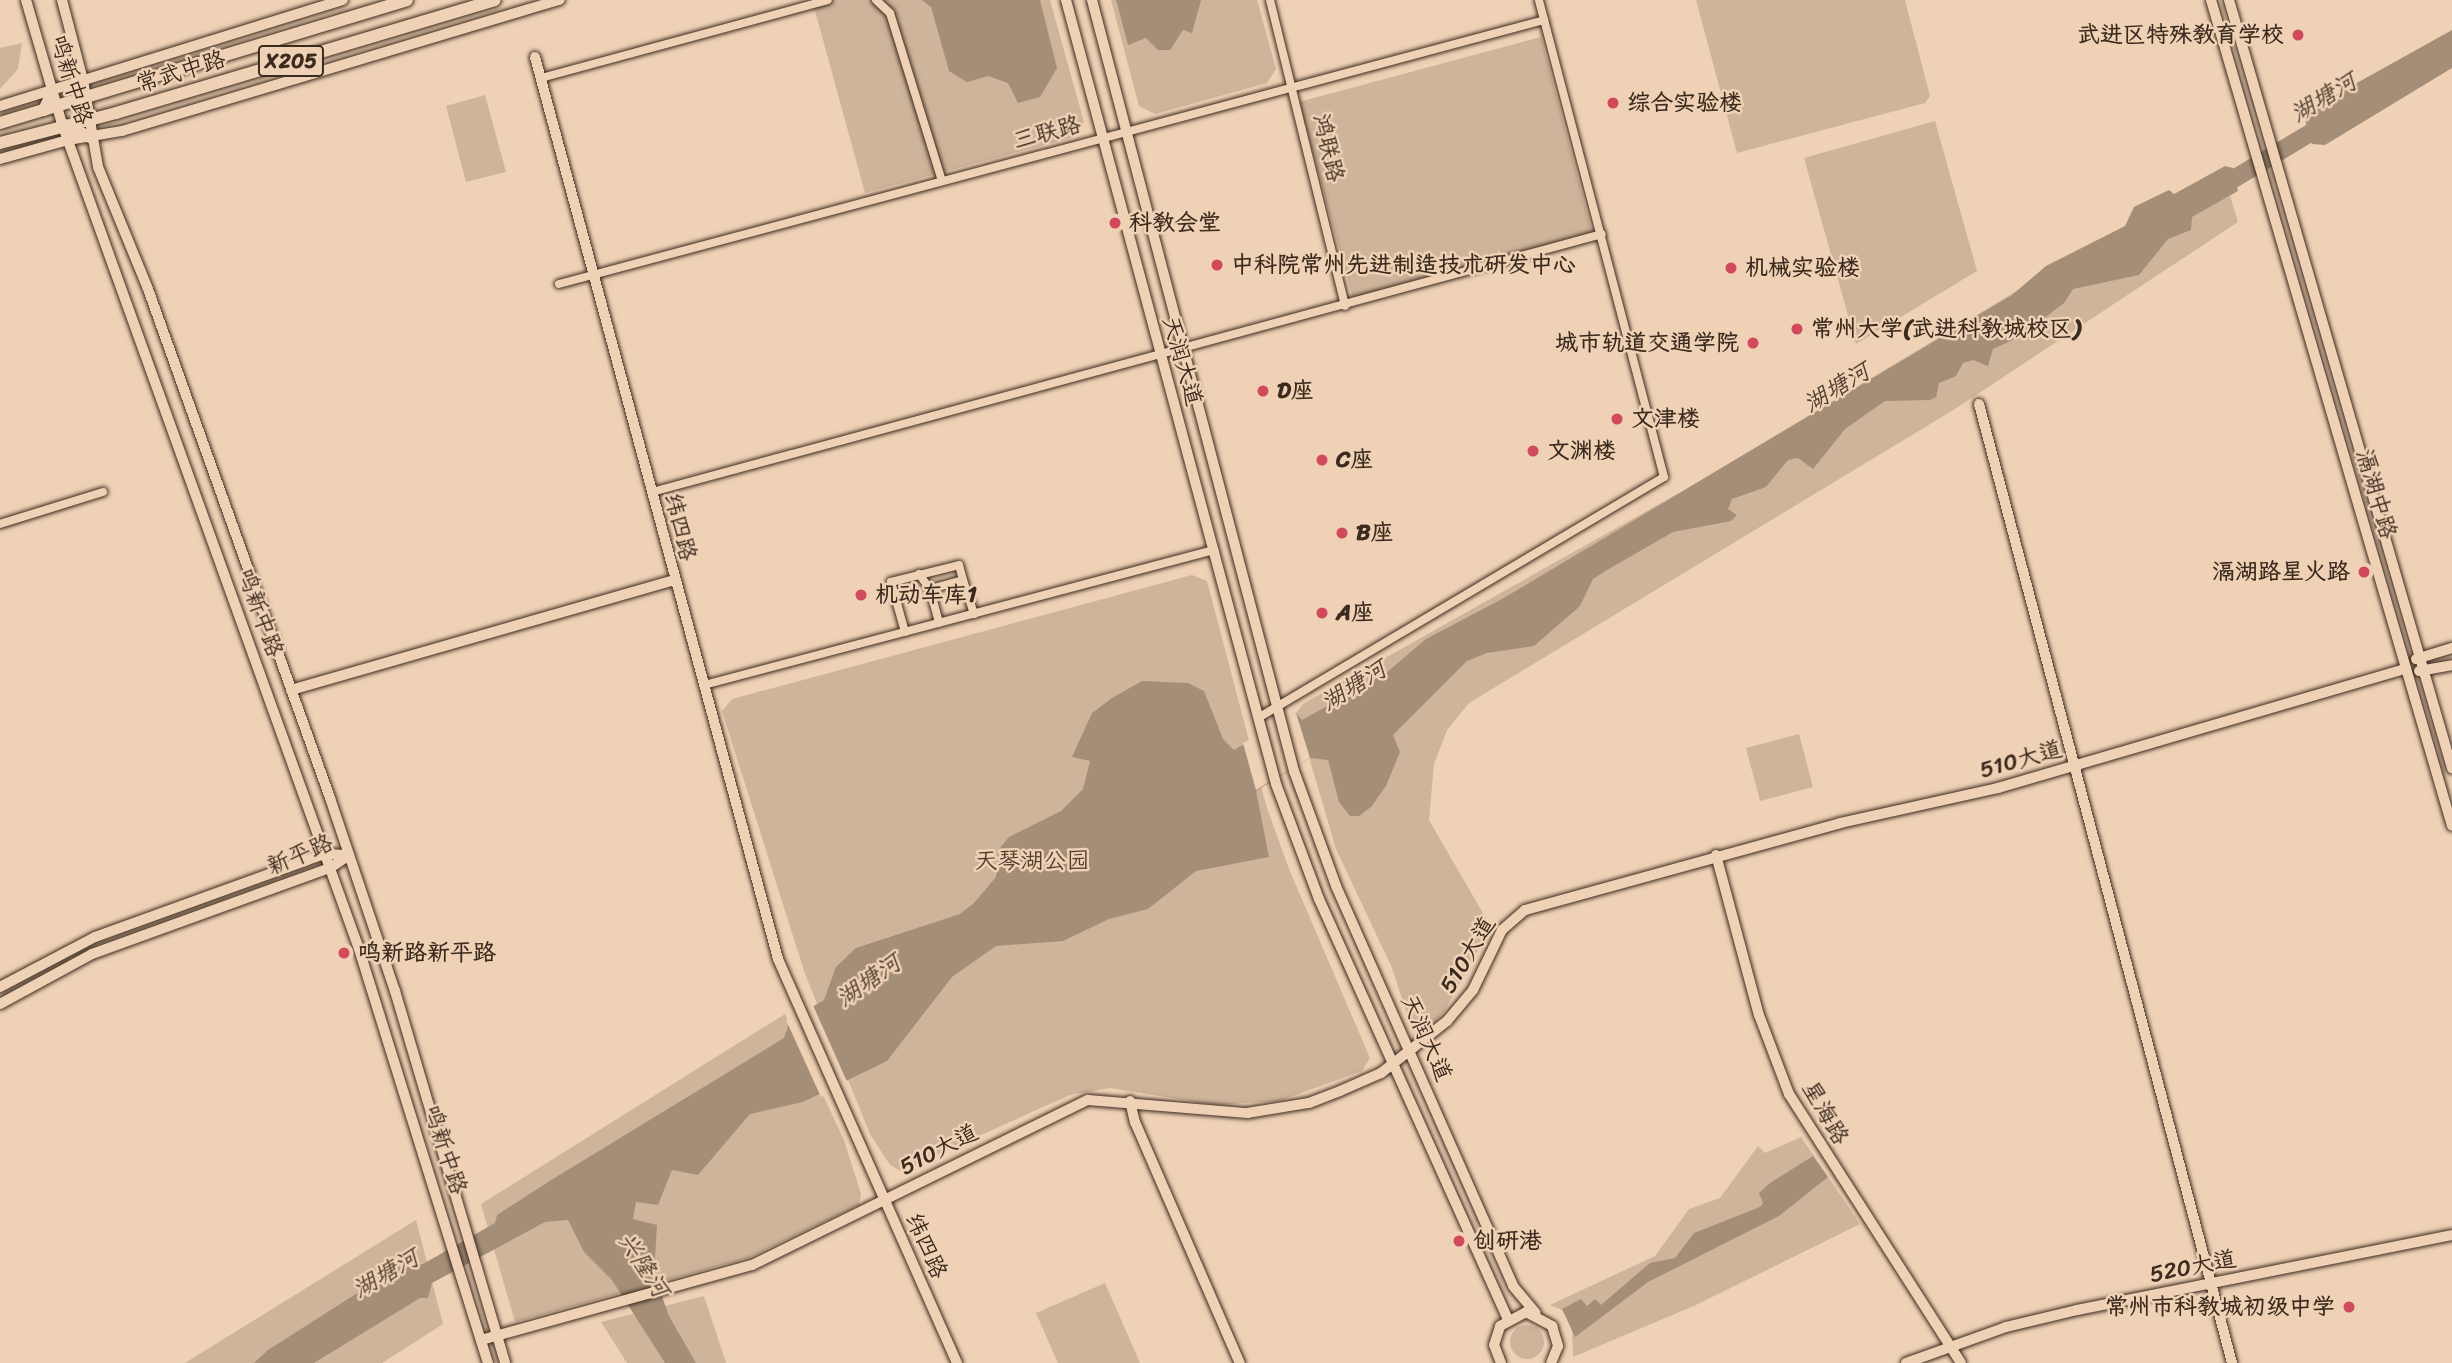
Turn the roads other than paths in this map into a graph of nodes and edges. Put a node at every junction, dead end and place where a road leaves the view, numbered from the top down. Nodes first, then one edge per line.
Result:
1 (26, 0) edge
2 (62, 0) edge
3 (342, 0) edge
4 (407, 0) edge
5 (494, 0) edge
6 (560, 0) edge
7 (828, 0) edge
8 (876, 0) edge
9 (1066, 0) edge
10 (1092, 0) edge
11 (1270, 0) edge
12 (1539, 0) edge
13 (2211, 0) edge
14 (2229, 0) edge
15 (1544, 20) junction
16 (535, 57) dead end
17 (541, 79) junction
18 (83, 80) junction
19 (1293, 87) junction
20 (52, 93) junction
21 (84, 95) junction
22 (0, 106) edge
23 (58, 106) junction
24 (44, 110) junction
25 (88, 119) junction
26 (0, 123) edge
27 (62, 124) junction
28 (1124, 132) junction
29 (90, 137) junction
30 (1104, 138) junction
31 (68, 140) junction
32 (0, 143) edge
33 (0, 159) edge
34 (942, 181) junction
35 (1602, 234) junction
36 (594, 274) junction
37 (559, 284) dead end
38 (1345, 306) junction
39 (1182, 350) junction
40 (1161, 355) junction
41 (1979, 404) dead end
42 (103, 492) dead end
43 (652, 492) junction
44 (0, 524) edge
45 (1213, 550) junction
46 (919, 574) junction
47 (674, 580) junction
48 (963, 580) junction
49 (930, 589) junction
50 (974, 614) junction
51 (939, 623) junction
52 (905, 632) junction
53 (2452, 648) edge
54 (2419, 656) junction
55 (2452, 665) edge
56 (2406, 669) junction
57 (2424, 672) junction
58 (704, 685) junction
59 (291, 690) junction
60 (1277, 709) junction
61 (1258, 718) junction
62 (2072, 765) junction
63 (2452, 768) edge
64 (2452, 826) edge
65 (324, 854) junction
66 (349, 855) junction
67 (1716, 855) junction
68 (330, 868) junction
69 (0, 987) edge
70 (0, 1004) edge
71 (1409, 1052) junction
72 (1394, 1064) junction
73 (1130, 1101) junction
74 (884, 1199) junction
75 (2452, 1234) edge
76 (2211, 1284) junction
77 (1536, 1313) junction
78 (1507, 1318) junction
79 (498, 1335) junction
80 (481, 1340) junction
81 (1952, 1345) junction
82 (488, 1363) edge
83 (505, 1363) edge
84 (957, 1363) edge
85 (1240, 1363) edge
86 (1501, 1363) edge
87 (1551, 1363) edge
88 (1906, 1363) edge
89 (1961, 1363) edge
90 (2232, 1363) edge

1 - 20 main road, 鸣新中路
2 - 18 main road, 鸣新中路
3 - 18 street
4 - 21 main road, 常武中路 / X205
5 - 25 main road, 常武中路 / X205
6 - 29 street
7 - 17 street
8 - 34 street
9 - 30 street, 天润大道
10 - 28 street, 天润大道
11 - 19 street, 鸿联路
12 - 15 street
13 - 56 main road, 滆湖中路
14 - 54 main road, 滆湖中路
15 - 19 street, 三联路
15 - 35 street
16 - 17 street, 纬四路
17 - 36 street, 纬四路
18 - 20 street
18 - 21 main road, 鸣新中路
19 - 28 street, 三联路
19 - 38 street, 鸿联路
20 - 22 street
20 - 23 main road, 鸣新中路
20 - 24 main road
21 - 23 main road, 常武中路 / X205
21 - 25 main road, 鸣新中路
23 - 24 main road, 常武中路 / X205
23 - 27 main road, 鸣新中路
24 - 26 main road, 常武中路 / X205
25 - 27 main road, 常武中路 / X205
25 - 29 main road, 鸣新中路
27 - 29 main road
27 - 31 main road, 鸣新中路
27 - 32 main road, 常武中路 / X205
28 - 30 street, 三联路
28 - 39 street, 天润大道
29 - 31 street
29 - 59 main road, 鸣新中路
30 - 34 street, 三联路
30 - 40 street, 天润大道
31 - 33 street
31 - 65 main road, 鸣新中路
34 - 36 street, 三联路
35 - 38 street
35 - 60 street
36 - 37 street, 三联路
36 - 43 street, 纬四路
38 - 39 street
39 - 40 street
39 - 60 street, 天润大道
40 - 43 street
40 - 45 street, 天润大道
41 - 62 street
42 - 44 street
43 - 47 street, 纬四路
45 - 50 street
45 - 61 street, 天润大道
46 - 48 street
46 - 49 street
46 - 52 street
47 - 58 street, 纬四路
47 - 59 street
48 - 49 street
48 - 50 street
49 - 51 street
50 - 51 street
51 - 52 street
52 - 58 street
53 - 54 main road
54 - 56 main road
54 - 57 main road, 滆湖中路
55 - 57 main road
56 - 57 main road
56 - 62 street, 510大道
56 - 64 main road, 滆湖中路
57 - 63 main road, 滆湖中路
58 - 74 street, 纬四路
59 - 66 main road, 鸣新中路
60 - 61 street
60 - 71 street, 天润大道
61 - 72 street, 天润大道
62 - 67 street, 510大道
62 - 76 street
65 - 66 street, 新平路
65 - 68 main road, 鸣新中路
65 - 69 street, 新平路
66 - 68 street, 新平路
66 - 79 main road, 鸣新中路
67 - 71 street, 510大道
67 - 81 street, 星海路
68 - 70 street, 新平路
68 - 80 main road, 鸣新中路
71 - 72 street, 510大道
71 - 77 street, 天润大道
72 - 73 street, 510大道
72 - 78 street, 天润大道
73 - 74 street, 510大道
73 - 85 street
74 - 79 street, 510大道
74 - 84 street, 纬四路
75 - 76 street, 520大道
76 - 81 street, 520大道
76 - 90 street
77 - 78 street
77 - 87 street, 天润大道
78 - 86 street
79 - 80 street, 510大道
79 - 83 main road, 鸣新中路
80 - 82 main road, 鸣新中路
81 - 88 street, 520大道
81 - 89 street, 星海路

